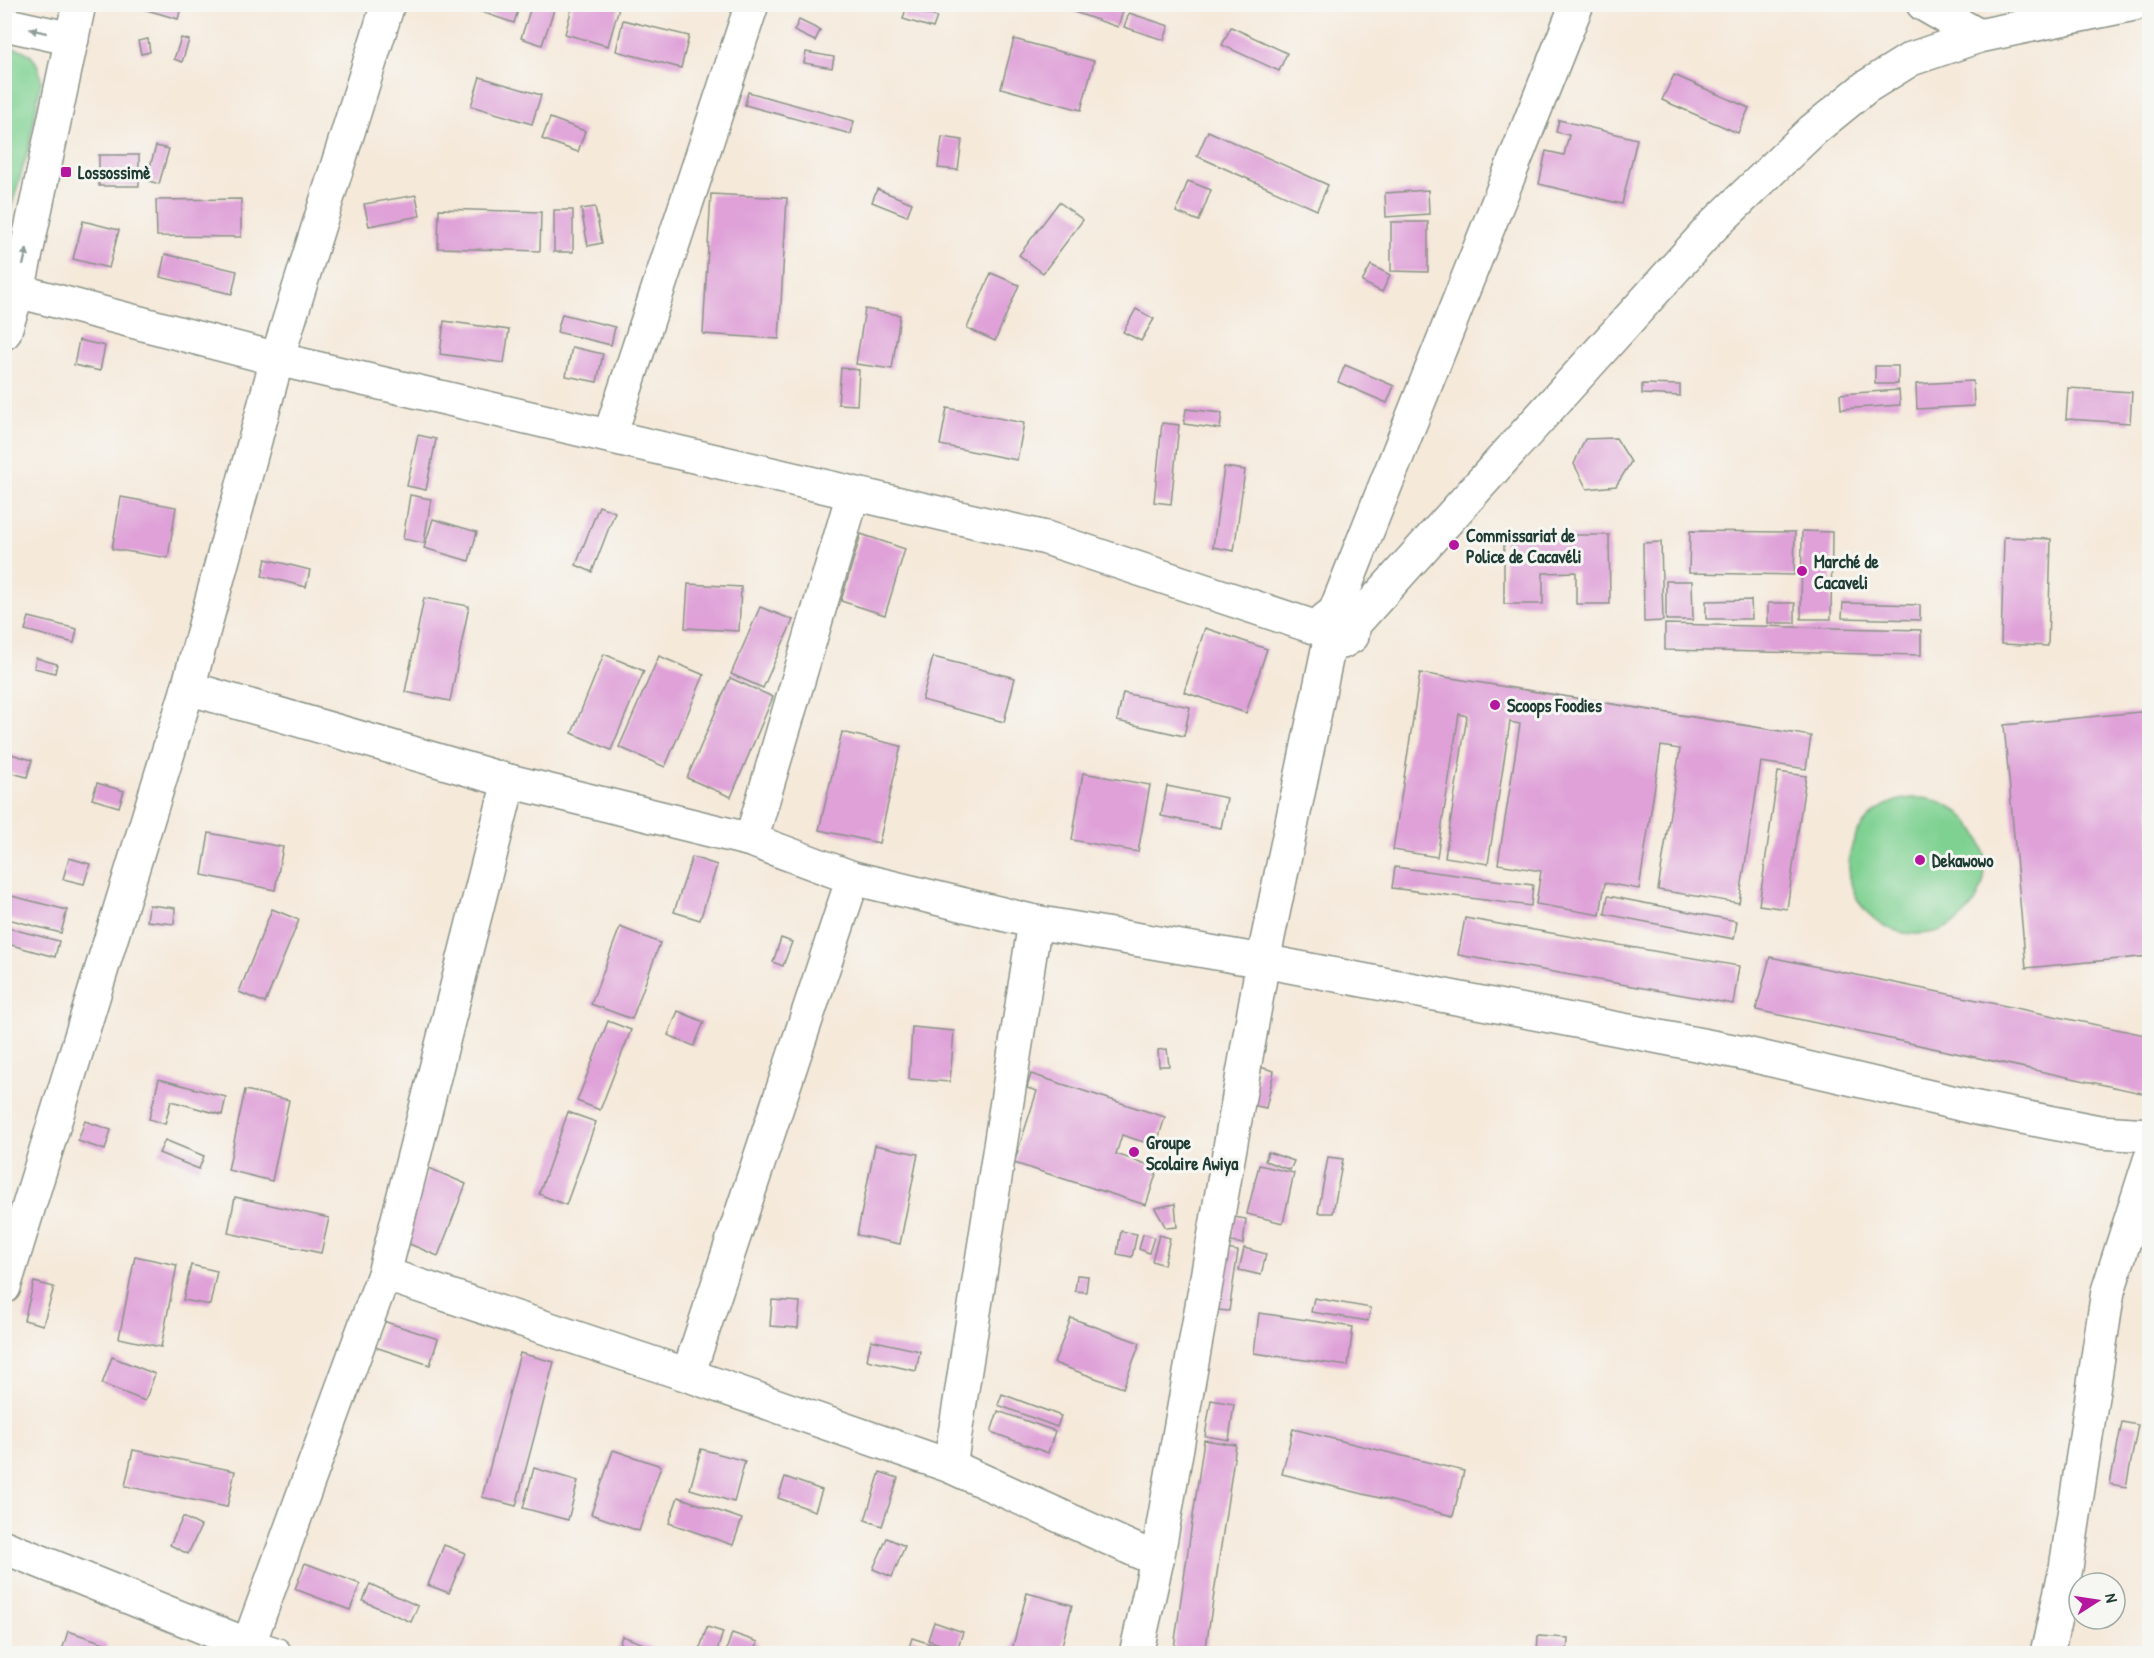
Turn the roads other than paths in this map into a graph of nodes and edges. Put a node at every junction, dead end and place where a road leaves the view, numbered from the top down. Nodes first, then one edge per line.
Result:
1 (79, 4) edge
2 (388, 4) edge
3 (752, 4) edge
4 (1577, 4) edge
5 (1923, 4) edge
6 (2134, 4) edge
7 (4, 24) edge
8 (1979, 36) junction
9 (72, 39) junction
10 (18, 291) junction
11 (4, 333) edge
12 (277, 359) junction
13 (610, 435) junction
14 (853, 494) junction
15 (1336, 627) junction
16 (188, 688) junction
17 (509, 781) junction
18 (751, 840) junction
19 (853, 878) junction
20 (1035, 922) junction
21 (1263, 961) junction
22 (2150, 1135) edge
23 (2150, 1160) edge
24 (384, 1274) junction
25 (4, 1287) edge
26 (688, 1375) junction
27 (950, 1466) junction
28 (4, 1547) edge
29 (1157, 1560) junction
30 (256, 1650) edge
31 (1136, 1653) edge
32 (2048, 1653) edge

1 - 9 street
2 - 12 street
3 - 13 street
4 - 15 street
5 - 8 street
6 - 8 street
9 -> 7 street
8 - 15 street
10 -> 9 street
10 - 11 street
10 - 12 street
12 - 13 street
12 - 16 street
13 - 14 street
14 - 15 street
14 - 18 street
15 - 21 street
16 - 17 street
16 - 25 street
17 - 18 street
17 - 24 street
18 - 19 street
19 - 20 street
19 - 26 street
20 - 21 street
20 - 27 street
21 - 22 street
21 - 29 street
23 - 32 street
24 - 26 street
24 - 30 street
26 - 27 street
27 - 29 street
28 - 30 street
29 - 31 street

